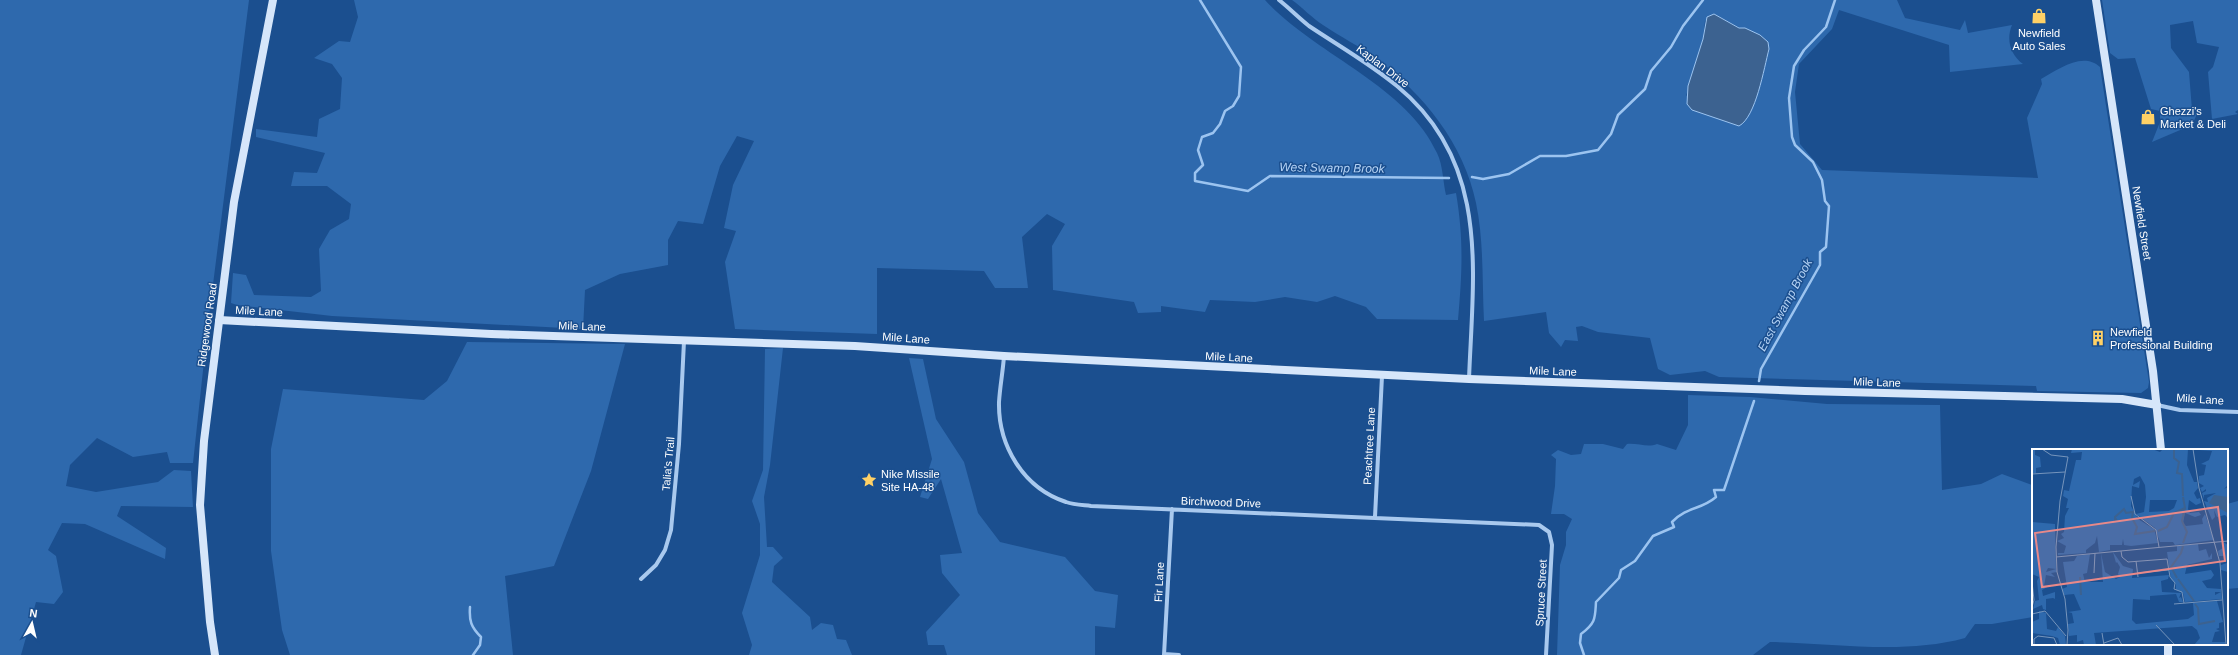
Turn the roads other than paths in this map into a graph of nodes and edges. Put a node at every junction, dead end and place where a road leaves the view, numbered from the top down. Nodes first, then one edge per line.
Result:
1 (273, 0) edge
2 (1279, 0) edge
3 (2096, 0) edge
4 (219, 320) junction
5 (684, 341) junction
6 (1004, 356) junction
7 (1382, 376) junction
8 (1469, 379) junction
9 (2157, 405) junction
10 (2238, 412) edge
11 (2161, 449) edge
12 (1172, 509) junction
13 (1375, 517) junction
14 (1549, 532) joint
15 (641, 579) dead end
16 (215, 655) edge
17 (1164, 655) edge
18 (1179, 655) edge
19 (1546, 655) edge

1 - 4 street, Ridgewood Road
2 - 8 street, Kaplan Drive
3 - 9 street, Newfield Street
4 - 5 street, Mile Lane
4 - 16 street, Ridgewood Road
5 - 6 street, Mile Lane
5 - 15 street, Talia's Trail
6 - 7 street, Mile Lane
6 - 12 street, Birchwood Drive
7 - 8 street, Mile Lane
7 - 13 street, Peachtree Lane
8 - 9 street, Mile Lane
9 - 10 street, Mile Lane
9 - 11 street, Newfield Street
12 - 13 street, Birchwood Drive
12 - 17 street, Fir Lane
13 - 14 street, Birchwood Drive
14 - 19 street, Spruce Street
17 - 18 street

